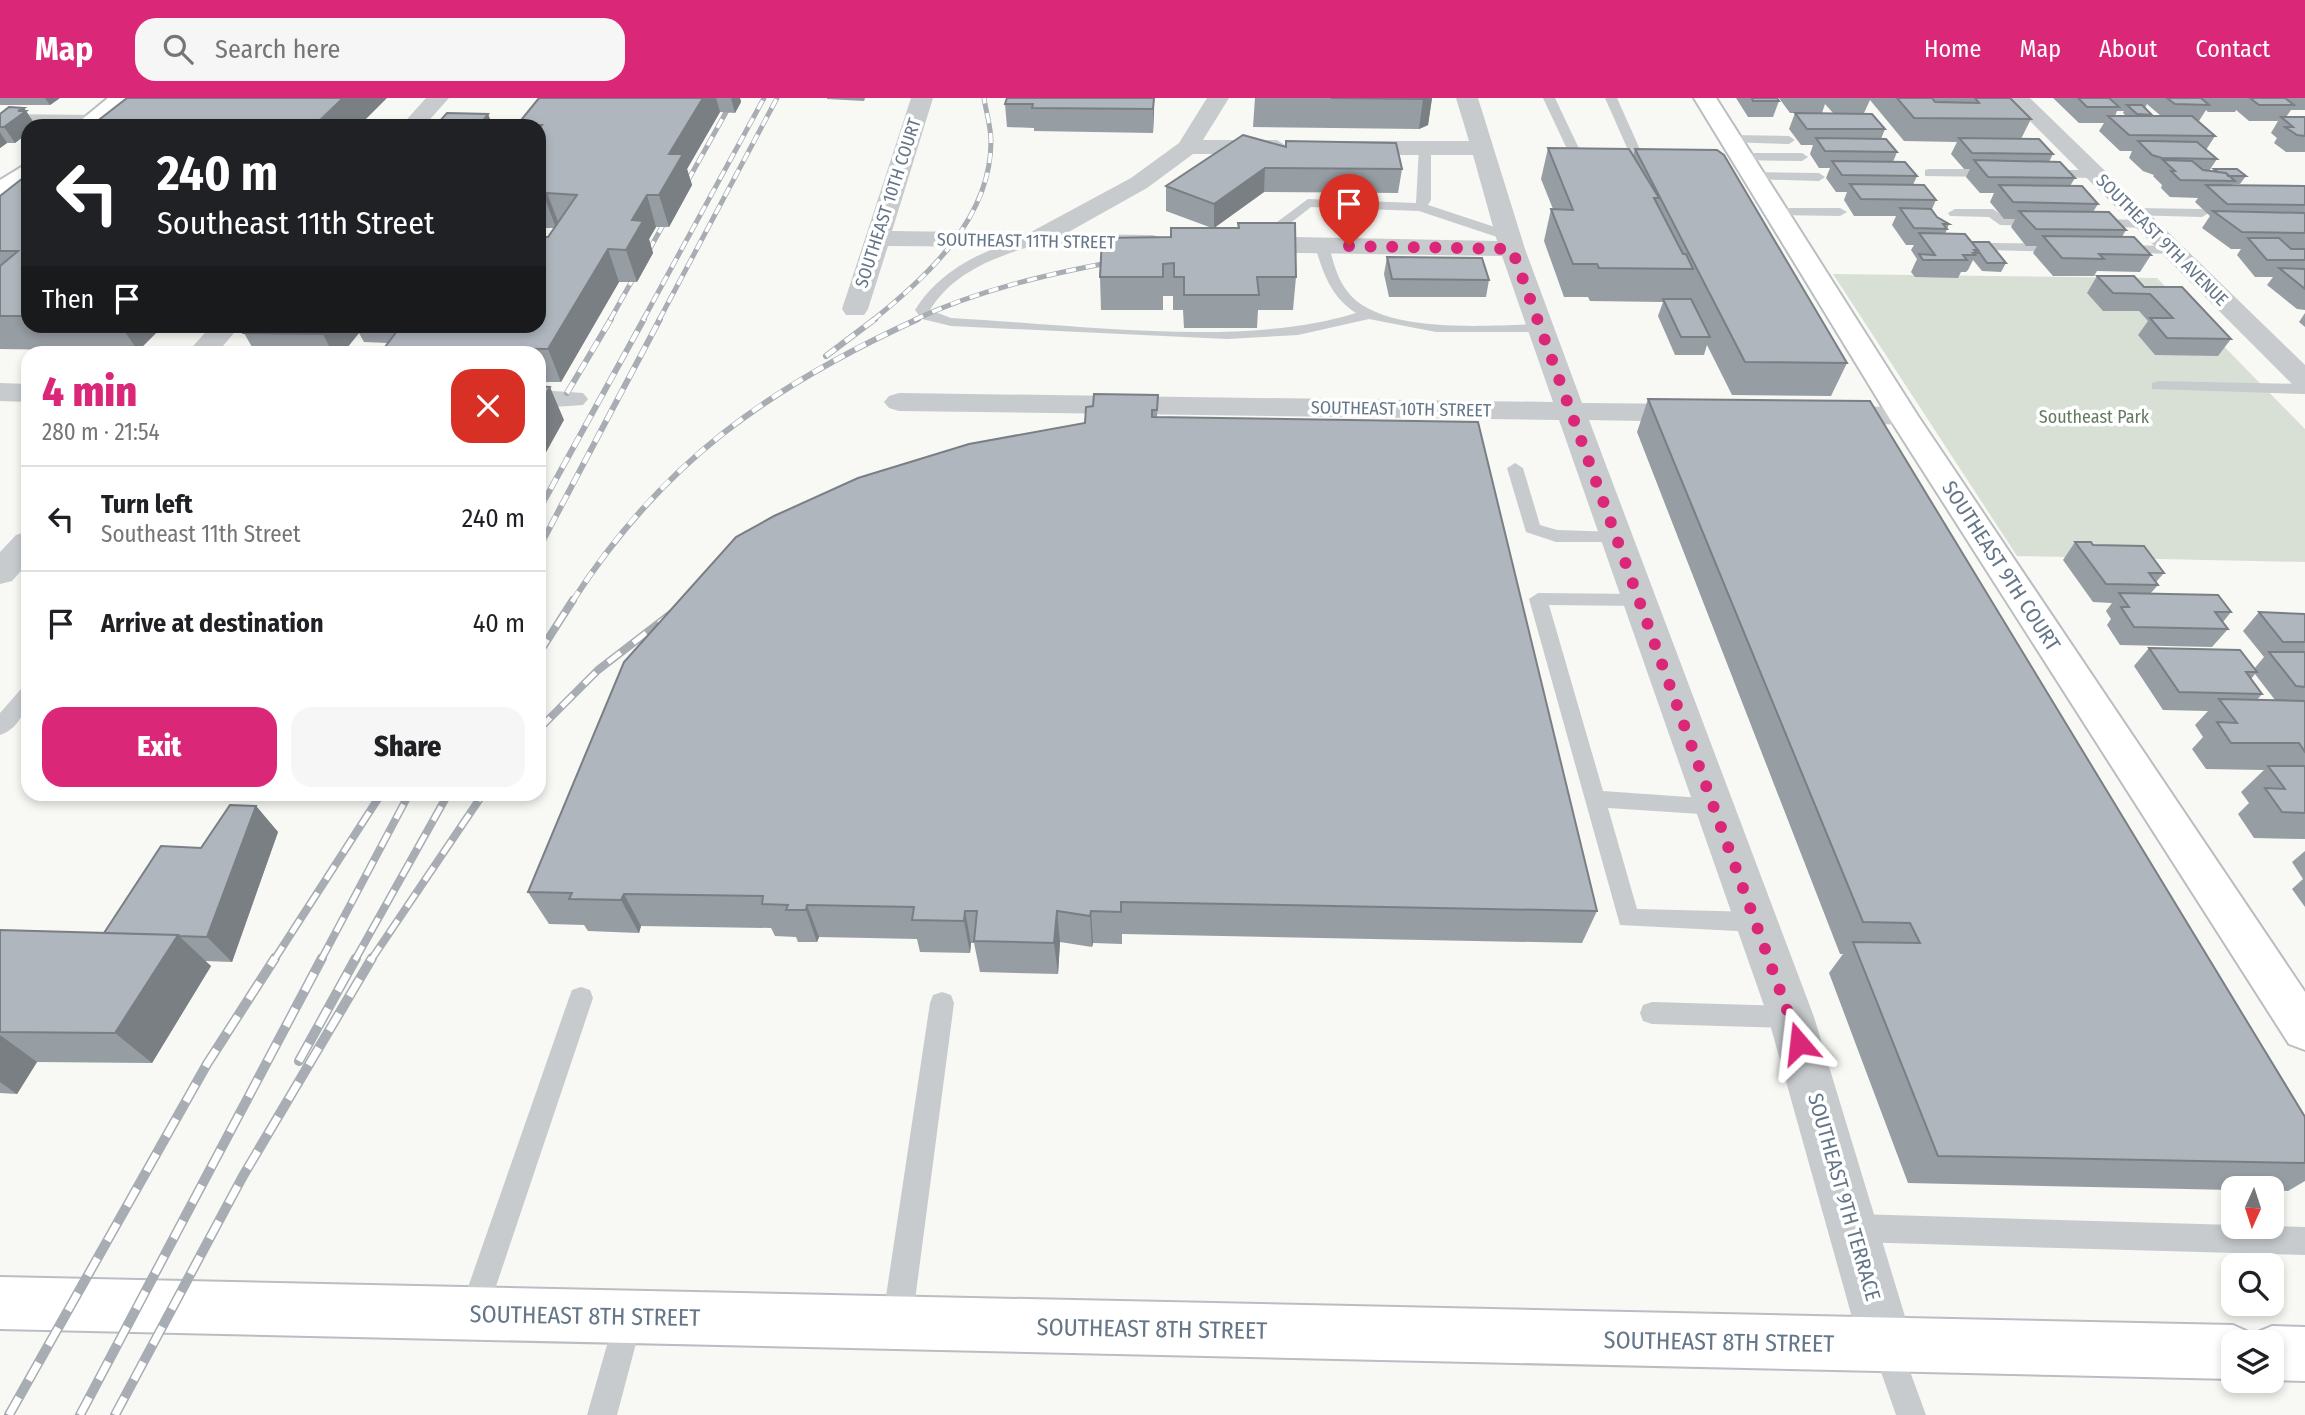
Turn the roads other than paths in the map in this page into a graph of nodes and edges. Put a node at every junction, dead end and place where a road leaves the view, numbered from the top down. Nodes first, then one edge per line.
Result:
1 (122, 98) edge
2 (438, 98) edge
3 (922, 98) edge
4 (1218, 98) edge
5 (1467, 98) edge
6 (1549, 98) edge
7 (1611, 98) edge
8 (1705, 98) edge
9 (2018, 98) edge
10 (0, 118) edge
11 (22, 119) edge
12 (94, 119) edge
13 (418, 119) edge
14 (1788, 140) dead end
15 (1188, 147) junction
16 (1294, 147) edge
17 (1320, 148) edge
18 (1425, 148) junction
19 (1482, 148) junction
20 (1742, 157) junction
21 (1802, 157) dead end
22 (1928, 173) dead end
23 (2095, 174) junction
24 (1819, 177) dead end
25 (1420, 207) junction
26 (1776, 212) junction
27 (1840, 212) dead end
28 (1955, 213) dead end
29 (2203, 213) dead end
30 (2139, 218) junction
31 (2053, 222) edge
32 (2079, 223) edge
33 (877, 239) junction
34 (1035, 240) junction
35 (1510, 242) junction
36 (1175, 243) edge
37 (1214, 244) edge
38 (1254, 245) junction
39 (1322, 246) junction
40 (1992, 247) edge
41 (2075, 248) edge
42 (2103, 249) edge
43 (2172, 250) junction
44 (855, 309) dead end
45 (1368, 314) junction
46 (1542, 328) junction
47 (220, 333) edge
48 (207, 346) edge
49 (2305, 381) edge
50 (2158, 386) dead end
51 (2305, 389) edge
52 (0, 392) edge
53 (21, 393) edge
54 (546, 399) edge
55 (573, 399) dead end
56 (899, 402) dead end
57 (1572, 411) junction
58 (1724, 413) edge
59 (1793, 414) edge
60 (1903, 416) junction
61 (1514, 468) dead end
62 (1618, 538) junction
63 (21, 550) edge
64 (0, 573) edge
65 (1640, 600) junction
66 (21, 702) edge
67 (0, 727) edge
68 (1595, 799) junction
69 (1716, 807) junction
70 (1757, 922) junction
71 (581, 998) dead end
72 (942, 1003) dead end
73 (1652, 1013) dead end
74 (1791, 1017) junction
75 (2305, 1030) edge
76 (1854, 1228) junction
77 (2305, 1241) edge
78 (0, 1303) edge
79 (473, 1313) junction
80 (629, 1317) junction
81 (897, 1323) junction
82 (1887, 1346) junction
83 (2221, 1352) edge
84 (2284, 1353) edge
85 (2305, 1353) edge
86 (601, 1415) edge
87 (1911, 1415) edge

1 - 12 main road
2 - 13 street
3 - 33 street, SOUTHEAST 10TH COURT
4 - 15 street
5 - 19 street, SOUTHEAST 9TH TERRACE
6 - 7 lane
8 - 20 main road, SOUTHEAST 9TH COURT
9 - 23 street, SOUTHEAST 9TH AVENUE
10 - 11 lane
14 - 20 lane
15 - 16 street
15 - 34 street
17 - 18 street
18 - 19 street
18 - 25 lane
19 - 35 street, SOUTHEAST 9TH TERRACE
20 - 21 lane
20 - 24 lane
20 - 26 main road, SOUTHEAST 9TH COURT
22 - 23 lane
23 - 30 street, SOUTHEAST 9TH AVENUE
25 - 35 lane
25 - 38 lane
26 - 27 lane
26 - 60 main road, SOUTHEAST 9TH COURT
28 - 31 lane
29 - 30 lane
30 - 32 lane
30 - 43 street, SOUTHEAST 9TH AVENUE
33 - 34 street, SOUTHEAST 11TH STREET
33 - 44 street, SOUTHEAST 10TH COURT
34 - 36 street, SOUTHEAST 11TH STREET
34 - 45 lane
35 - 39 street
35 - 46 street, SOUTHEAST 9TH TERRACE
37 - 38 street
38 - 39 street
39 - 45 lane
40 - 41 lane
42 - 43 lane
43 - 49 street, SOUTHEAST 9TH AVENUE
45 - 46 lane
46 - 57 street, SOUTHEAST 9TH TERRACE
47 - 48 street
50 - 51 lane
52 - 53 street
54 - 55 street
56 - 57 street, SOUTHEAST 10TH STREET
57 - 58 street, SOUTHEAST 10TH STREET
57 - 62 street, SOUTHEAST 9TH TERRACE
59 - 60 street
60 - 75 main road, SOUTHEAST 9TH COURT
61 - 62 lane
62 - 65 street, SOUTHEAST 9TH TERRACE
63 - 64 street
65 - 68 lane
65 - 69 street, SOUTHEAST 9TH TERRACE
66 - 67 lane
68 - 69 lane
68 - 70 lane
69 - 70 street, SOUTHEAST 9TH TERRACE
70 - 74 street, SOUTHEAST 9TH TERRACE
71 - 79 lane
72 - 81 lane
73 - 74 lane
74 - 76 street, SOUTHEAST 9TH TERRACE
76 - 77 lane
76 - 82 street, SOUTHEAST 9TH TERRACE
78 - 79 main road, SOUTHEAST 8TH STREET
79 - 80 main road, SOUTHEAST 8TH STREET
80 - 81 main road, SOUTHEAST 8TH STREET
80 - 86 lane
81 - 82 main road, SOUTHEAST 8TH STREET
82 - 83 main road, SOUTHEAST 8TH STREET
82 - 87 lane
84 - 85 main road

